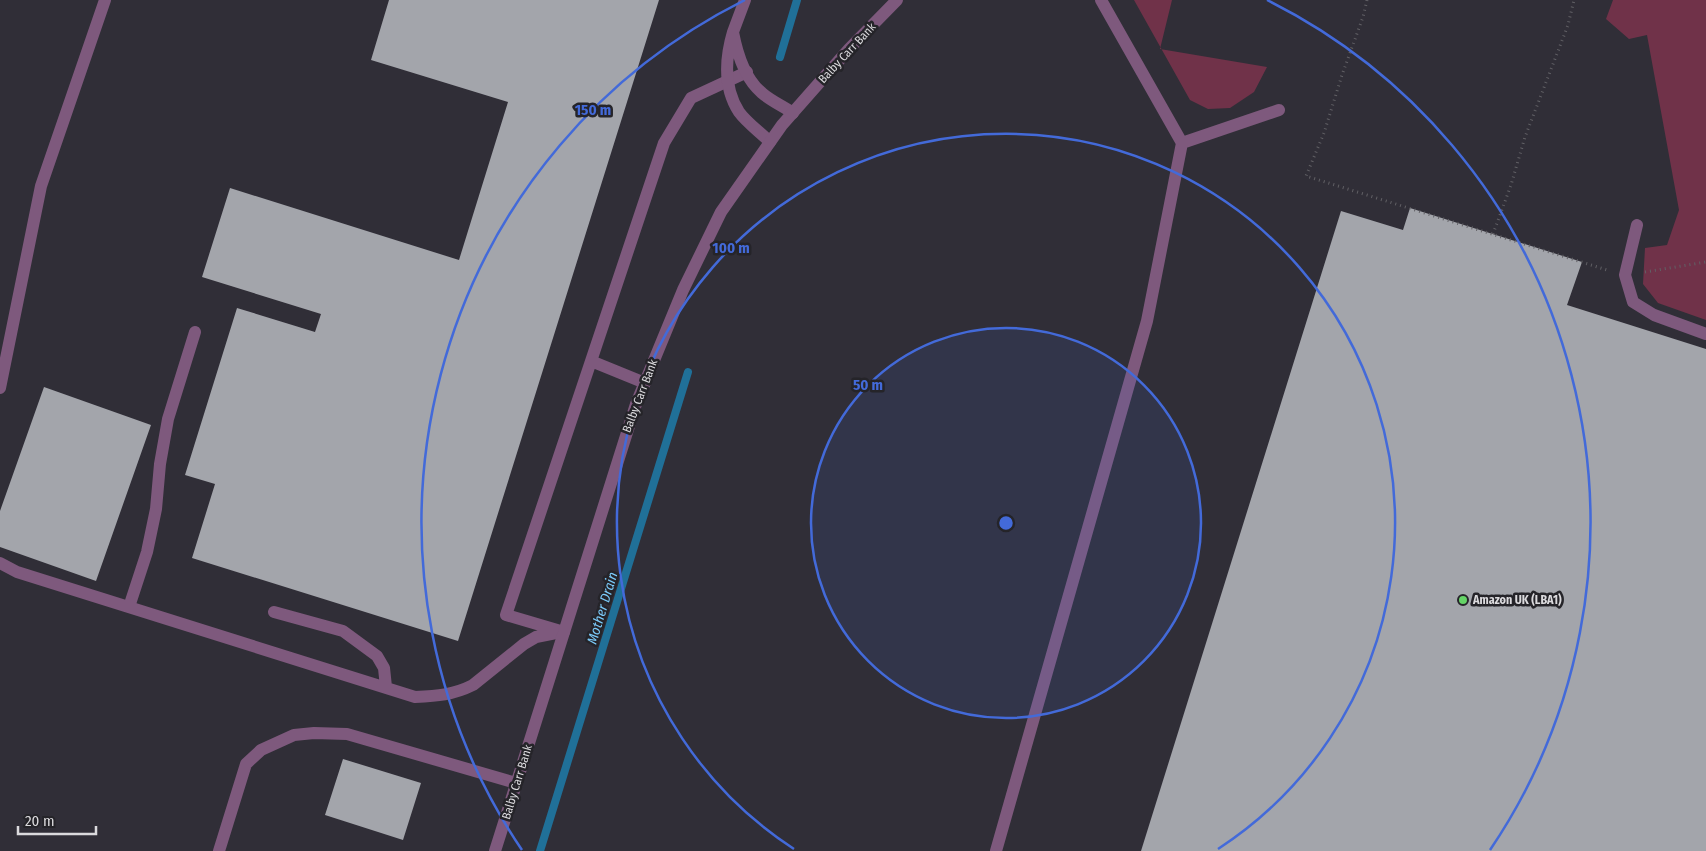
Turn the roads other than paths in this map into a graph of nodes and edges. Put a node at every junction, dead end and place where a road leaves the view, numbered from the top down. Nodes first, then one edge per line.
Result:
1 (106, 0) edge
2 (745, 0) edge
3 (897, 0) edge
4 (1101, 0) edge
5 (733, 32) junction
6 (747, 72) junction
7 (727, 82) junction
8 (1279, 110) dead end
9 (793, 113) junction
10 (770, 142) junction
11 (1182, 143) junction
12 (1637, 226) dead end
13 (195, 332) dead end
14 (1706, 334) edge
15 (591, 360) junction
16 (644, 383) junction
17 (0, 388) edge
18 (0, 562) edge
19 (129, 607) junction
20 (274, 612) dead end
21 (564, 632) junction
22 (386, 687) junction
23 (516, 783) junction
24 (219, 851) edge
25 (495, 851) edge
26 (996, 851) edge

1 - 17 street
2 - 5 street
3 - 9 street, Balby Carr Bank
4 - 11 street
5 - 6 street
5 - 7 street
6 - 7 street
6 - 9 street
7 - 10 street
7 - 15 street
8 - 11 street
9 - 10 street, Balby Carr Bank
10 - 16 street, Balby Carr Bank
11 - 26 street
12 - 14 street
13 - 19 street
15 - 16 street
15 - 21 street
16 - 21 street, Balby Carr Bank
18 - 19 street
19 - 22 street
20 - 22 street
21 - 22 street
21 - 23 street, Balby Carr Bank
23 - 24 street
23 - 25 street, Balby Carr Bank

